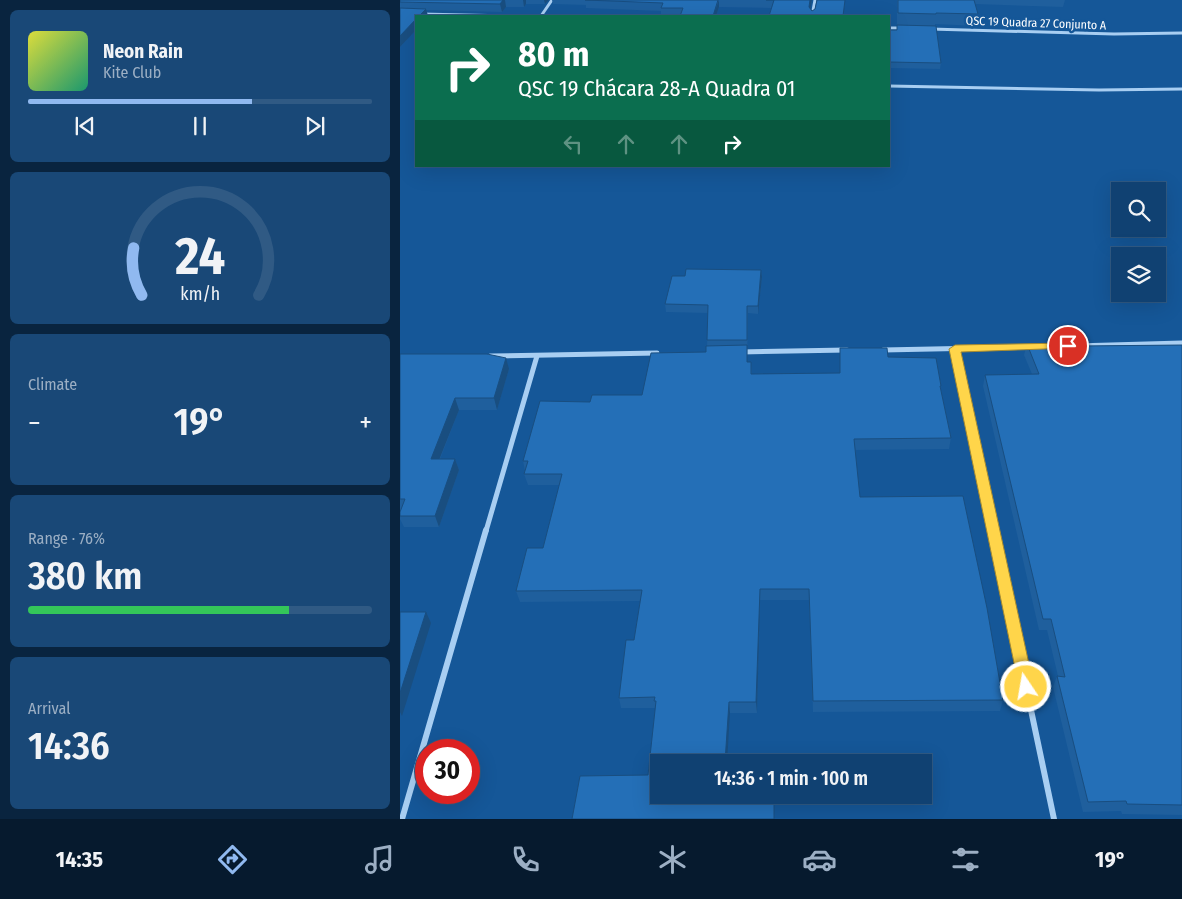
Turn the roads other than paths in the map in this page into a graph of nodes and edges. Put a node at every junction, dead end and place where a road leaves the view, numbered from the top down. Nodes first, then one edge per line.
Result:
1 (552, 0) edge
2 (815, 0) edge
3 (419, 14) edge
4 (467, 15) edge
5 (542, 15) edge
6 (812, 15) edge
7 (890, 28) edge
8 (908, 28) edge
9 (928, 29) edge
10 (1182, 33) edge
11 (890, 86) edge
12 (1182, 89) edge
13 (1182, 342) edge
14 (1064, 346) edge
15 (1034, 347) edge
16 (955, 349) junction
17 (856, 350) edge
18 (876, 350) edge
19 (737, 352) edge
20 (660, 353) edge
21 (488, 356) edge
22 (537, 356) junction
23 (402, 819) edge
24 (1054, 819) edge

1 - 5 street
2 - 6 street
3 - 4 street
7 - 8 street
9 - 10 street, QSC 19 Quadra 27 Conjunto A
11 - 12 street
13 - 14 street
15 - 16 street
16 - 18 street
16 - 24 street
17 - 19 street
20 - 22 street
21 - 22 street
22 - 23 street

